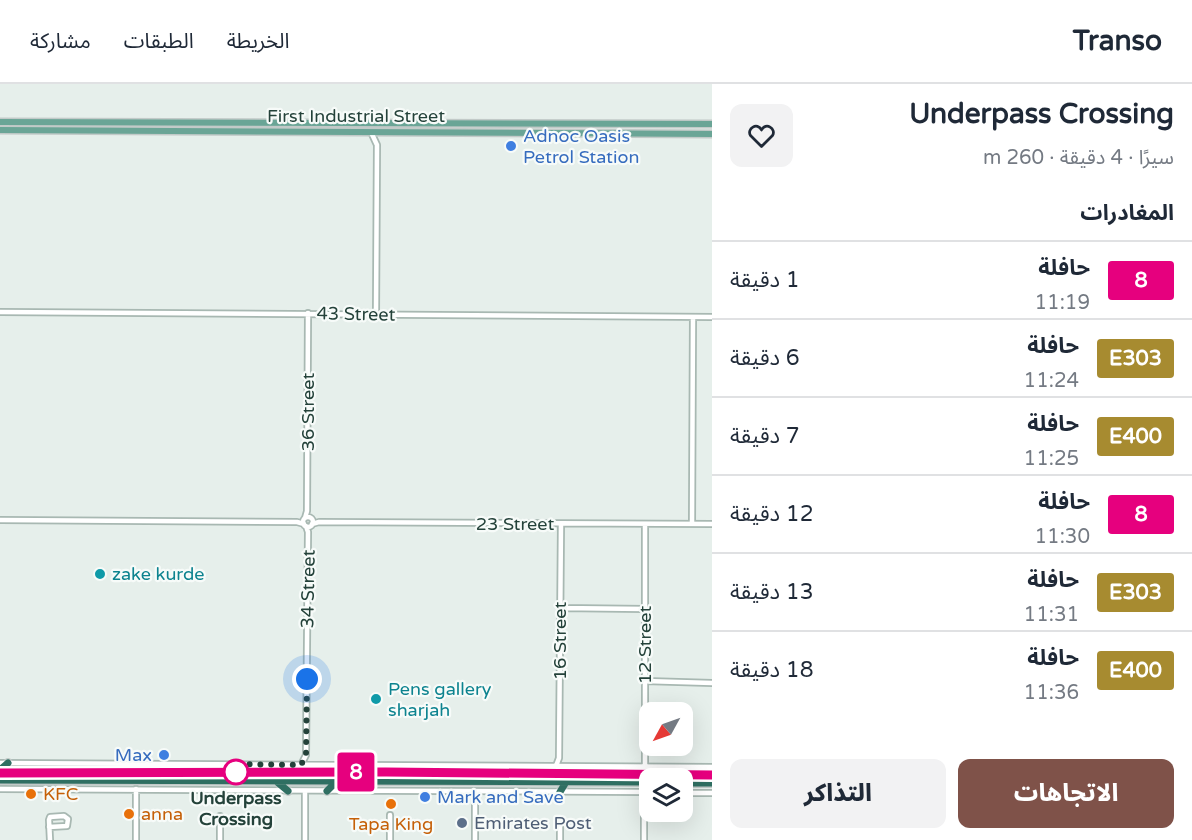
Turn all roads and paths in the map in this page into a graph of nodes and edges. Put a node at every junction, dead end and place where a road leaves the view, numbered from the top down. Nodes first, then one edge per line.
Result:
1 (0, 122) edge
2 (712, 124) edge
3 (0, 130) edge
4 (370, 131) junction
5 (384, 131) junction
6 (712, 134) edge
7 (377, 145) junction
8 (0, 312) edge
9 (308, 313) junction
10 (376, 314) junction
11 (693, 317) junction
12 (712, 317) edge
13 (0, 520) edge
14 (308, 523) junction
15 (561, 524) junction
16 (645, 524) junction
17 (692, 524) junction
18 (712, 524) edge
19 (560, 608) junction
20 (645, 609) junction
21 (645, 681) junction
22 (712, 684) edge
23 (306, 755) junction
24 (4, 763) edge
25 (58, 764) junction
26 (222, 764) junction
27 (301, 765) junction
28 (312, 765) junction
29 (396, 765) junction
30 (560, 766) junction
31 (645, 767) junction
32 (668, 767) joint
33 (712, 767) edge
34 (0, 772) edge
35 (230, 772) junction
36 (319, 772) junction
37 (386, 772) junction
38 (65, 773) junction
39 (573, 774) junction
40 (639, 775) edge
41 (693, 775) edge
42 (712, 775) edge
43 (0, 780) edge
44 (274, 780) junction
45 (337, 781) junction
46 (566, 782) junction
47 (639, 783) edge
48 (693, 783) edge
49 (712, 783) edge
50 (0, 789) edge
51 (136, 789) junction
52 (288, 790) junction
53 (305, 791) junction
54 (327, 791) junction
55 (475, 792) junction
56 (560, 792) junction
57 (639, 792) edge
58 (693, 793) edge
59 (712, 793) edge
60 (390, 815) dead end
61 (220, 816) dead end
62 (560, 820) dead end
63 (645, 822) edge
64 (49, 827) dead end
65 (50, 840) edge
66 (136, 840) edge
67 (220, 840) edge
68 (305, 840) edge
69 (390, 840) edge
70 (475, 840) edge
71 (560, 840) edge
72 (644, 840) edge

1 - 2 main road, First Industrial Street
3 - 4 main road, First Industrial Street
4 - 5 main road, First Industrial Street
4 - 7 street
5 - 6 main road, First Industrial Street
5 - 7 street
7 - 10 street
8 - 9 street, 43 Street
9 - 10 street, 43 Street
9 - 14 street, 36 Street
10 - 11 street, 43 Street
11 - 12 street, 43 Street
11 - 17 street
13 - 14 street
14 - 15 street, 23 Street
14 - 23 street, 34 Street
15 - 16 street, 23 Street
15 - 19 street, 16 Street
16 - 17 street, 23 Street
16 - 20 street, 12 Street
17 - 18 street, 23 Street
19 - 20 street
19 - 30 street, 16 Street
20 - 21 street, 12 Street
21 - 22 street
21 - 31 street, 12 Street
23 - 27 street, 34 Street
23 - 28 street
24 - 25 street
24 - 34 highway
25 - 26 street
25 - 38 highway
26 - 27 street
26 - 35 highway
27 - 28 street
28 - 29 street
28 - 36 highway
29 - 30 street
29 - 37 highway
30 - 31 street
30 - 39 highway
31 - 32 street
32 - 33 street
34 - 38 highway
35 - 36 highway
35 - 38 highway
36 - 37 highway
37 - 39 highway
39 - 40 highway
41 - 42 highway
43 - 44 highway
44 - 45 highway
44 - 52 highway
45 - 46 highway
45 - 54 highway
46 - 47 highway
46 - 56 highway
48 - 49 highway
50 - 51 street
51 - 52 street
51 - 66 street
52 - 53 street
53 - 54 street
53 - 68 street
54 - 55 street
55 - 56 street
55 - 70 street
56 - 57 street
58 - 59 street
60 - 69 street
61 - 67 street
62 - 71 street
63 - 72 street
64 - 65 street

